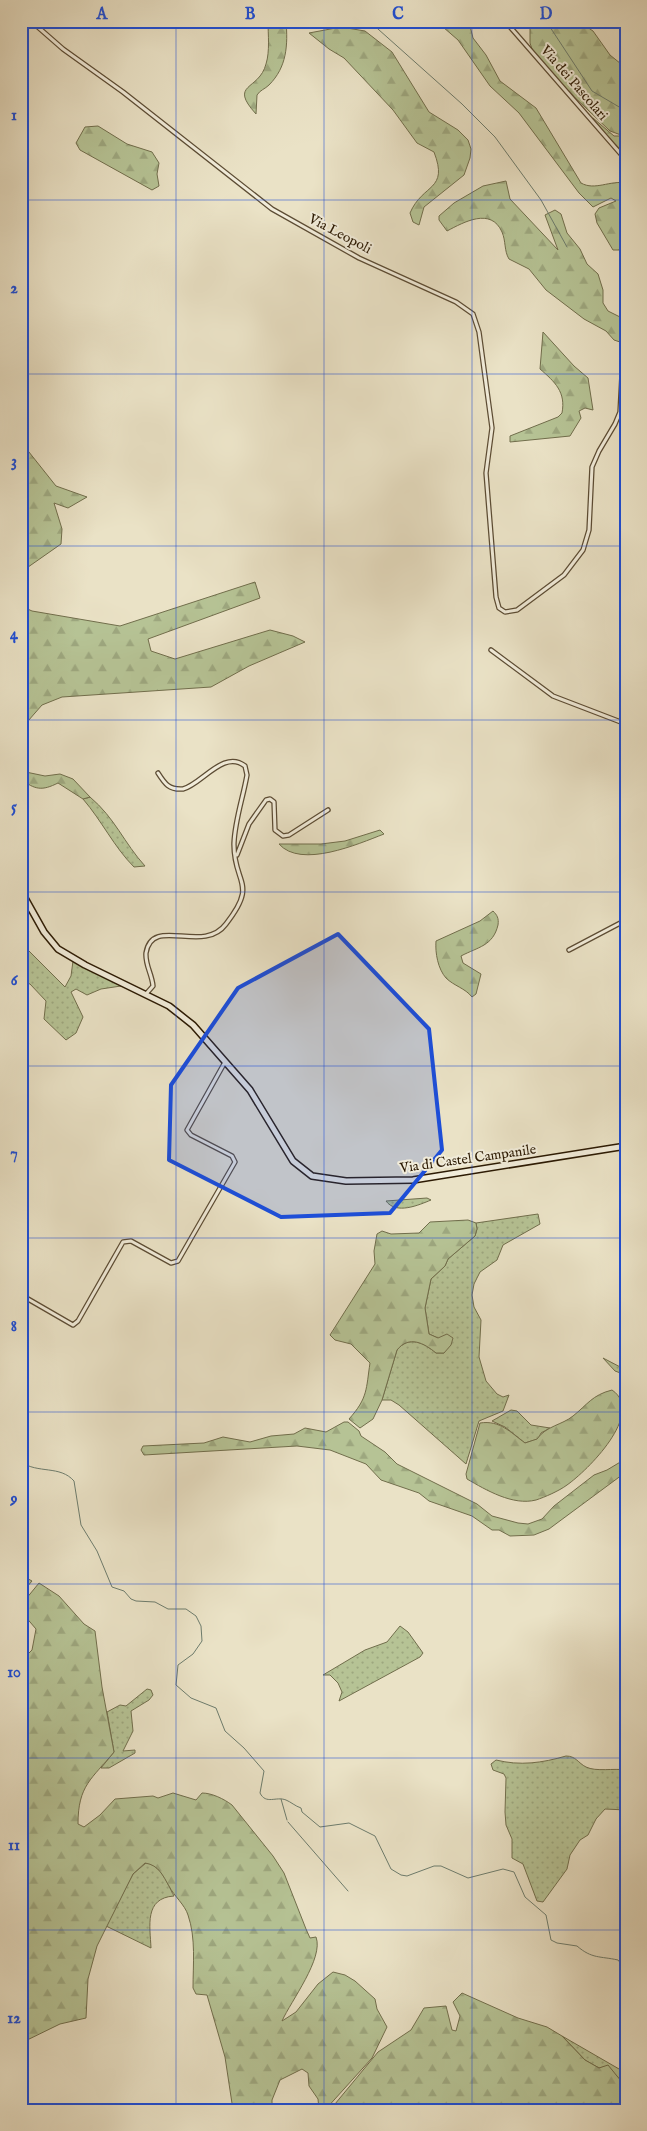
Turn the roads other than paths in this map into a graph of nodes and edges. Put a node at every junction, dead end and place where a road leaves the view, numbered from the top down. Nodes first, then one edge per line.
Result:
1 (31, 21) edge
2 (505, 21) edge
3 (626, 160) edge
4 (626, 346) edge
5 (491, 650) dead end
6 (626, 724) edge
7 (158, 773) dead end
8 (328, 810) dead end
9 (236, 860) junction
10 (21, 891) edge
11 (626, 920) edge
12 (569, 950) dead end
13 (146, 994) junction
14 (226, 1061) junction
15 (626, 1146) edge
16 (28, 1298) dead end

1 - 4 street, Via Leopoli
2 - 3 street, Via dei Pascolari
5 - 6 street
7 - 9 street
8 - 9 street
9 - 13 street
10 - 13 street, Via di Castel Campanile
11 - 12 street
13 - 14 street, Via di Castel Campanile
14 - 15 street, Via di Castel Campanile
14 - 16 street

